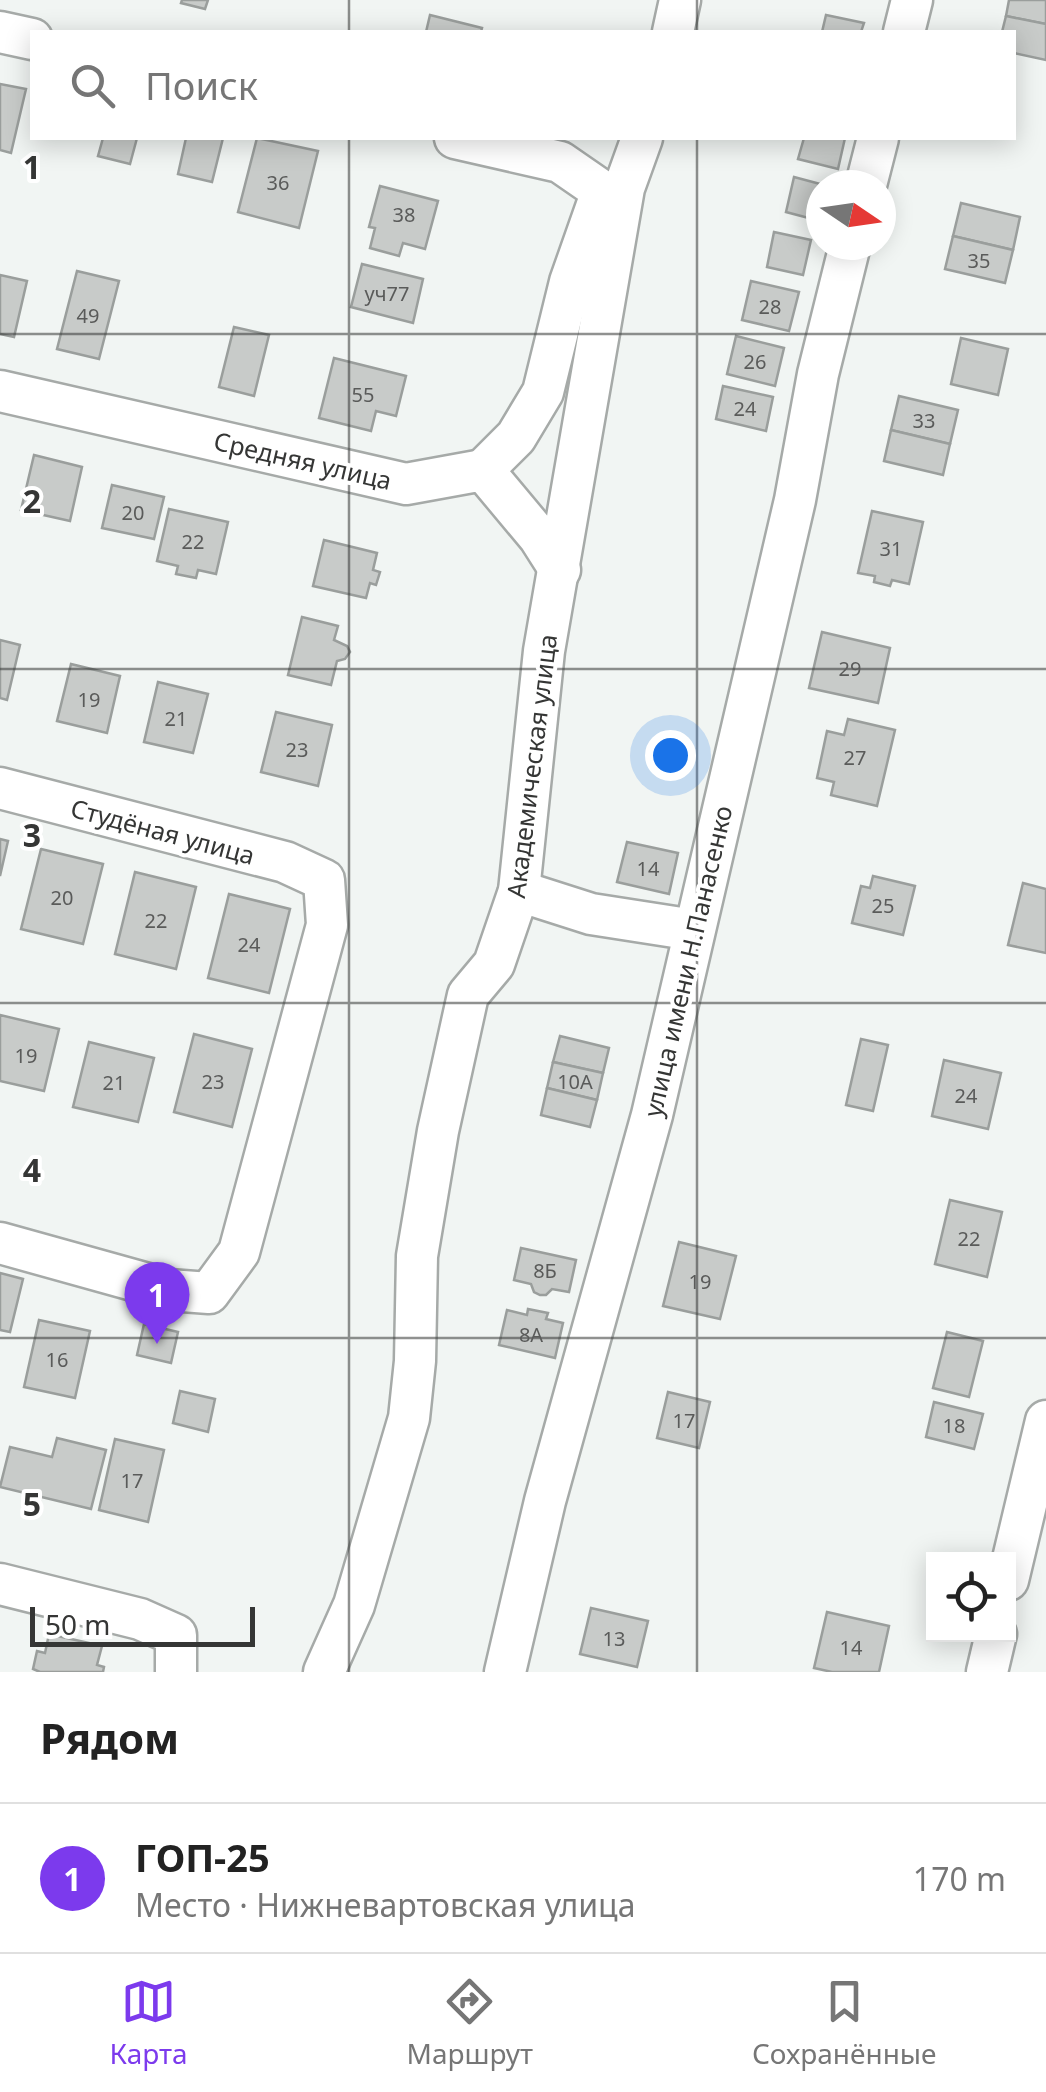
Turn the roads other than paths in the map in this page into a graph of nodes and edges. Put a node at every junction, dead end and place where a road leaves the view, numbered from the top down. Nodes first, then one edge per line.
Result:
1 (680, 0) edge
2 (912, 0) edge
3 (673, 30) edge
4 (904, 30) edge
5 (0, 32) edge
6 (30, 40) edge
7 (464, 140) edge
8 (641, 140) edge
9 (877, 140) edge
10 (870, 170) edge
11 (613, 190) junction
12 (846, 260) edge
13 (0, 391) edge
14 (484, 470) junction
15 (560, 570) junction
16 (0, 788) edge
17 (519, 890) junction
18 (694, 930) junction
19 (0, 1244) edge
20 (1046, 1422) edge
21 (1015, 1552) edge
22 (0, 1584) edge
23 (994, 1642) edge
24 (176, 1672) edge
25 (324, 1672) edge
26 (505, 1672) edge
27 (987, 1672) edge

1 - 3 street
2 - 4 street
5 - 6 street
7 - 11 street
8 - 11 street, Академическая улица
9 - 10 street
11 - 14 street, Академическая улица
11 - 15 street, Академическая улица
12 - 18 street, улица имени Н.Панасенко
13 - 14 street, Средняя улица
14 - 15 street
15 - 17 street, Академическая улица
16 - 19 street, Студёная улица
17 - 18 street
17 - 25 street, Академическая улица
18 - 26 street, улица имени Н.Панасенко
20 - 21 street
22 - 24 street
23 - 27 street

